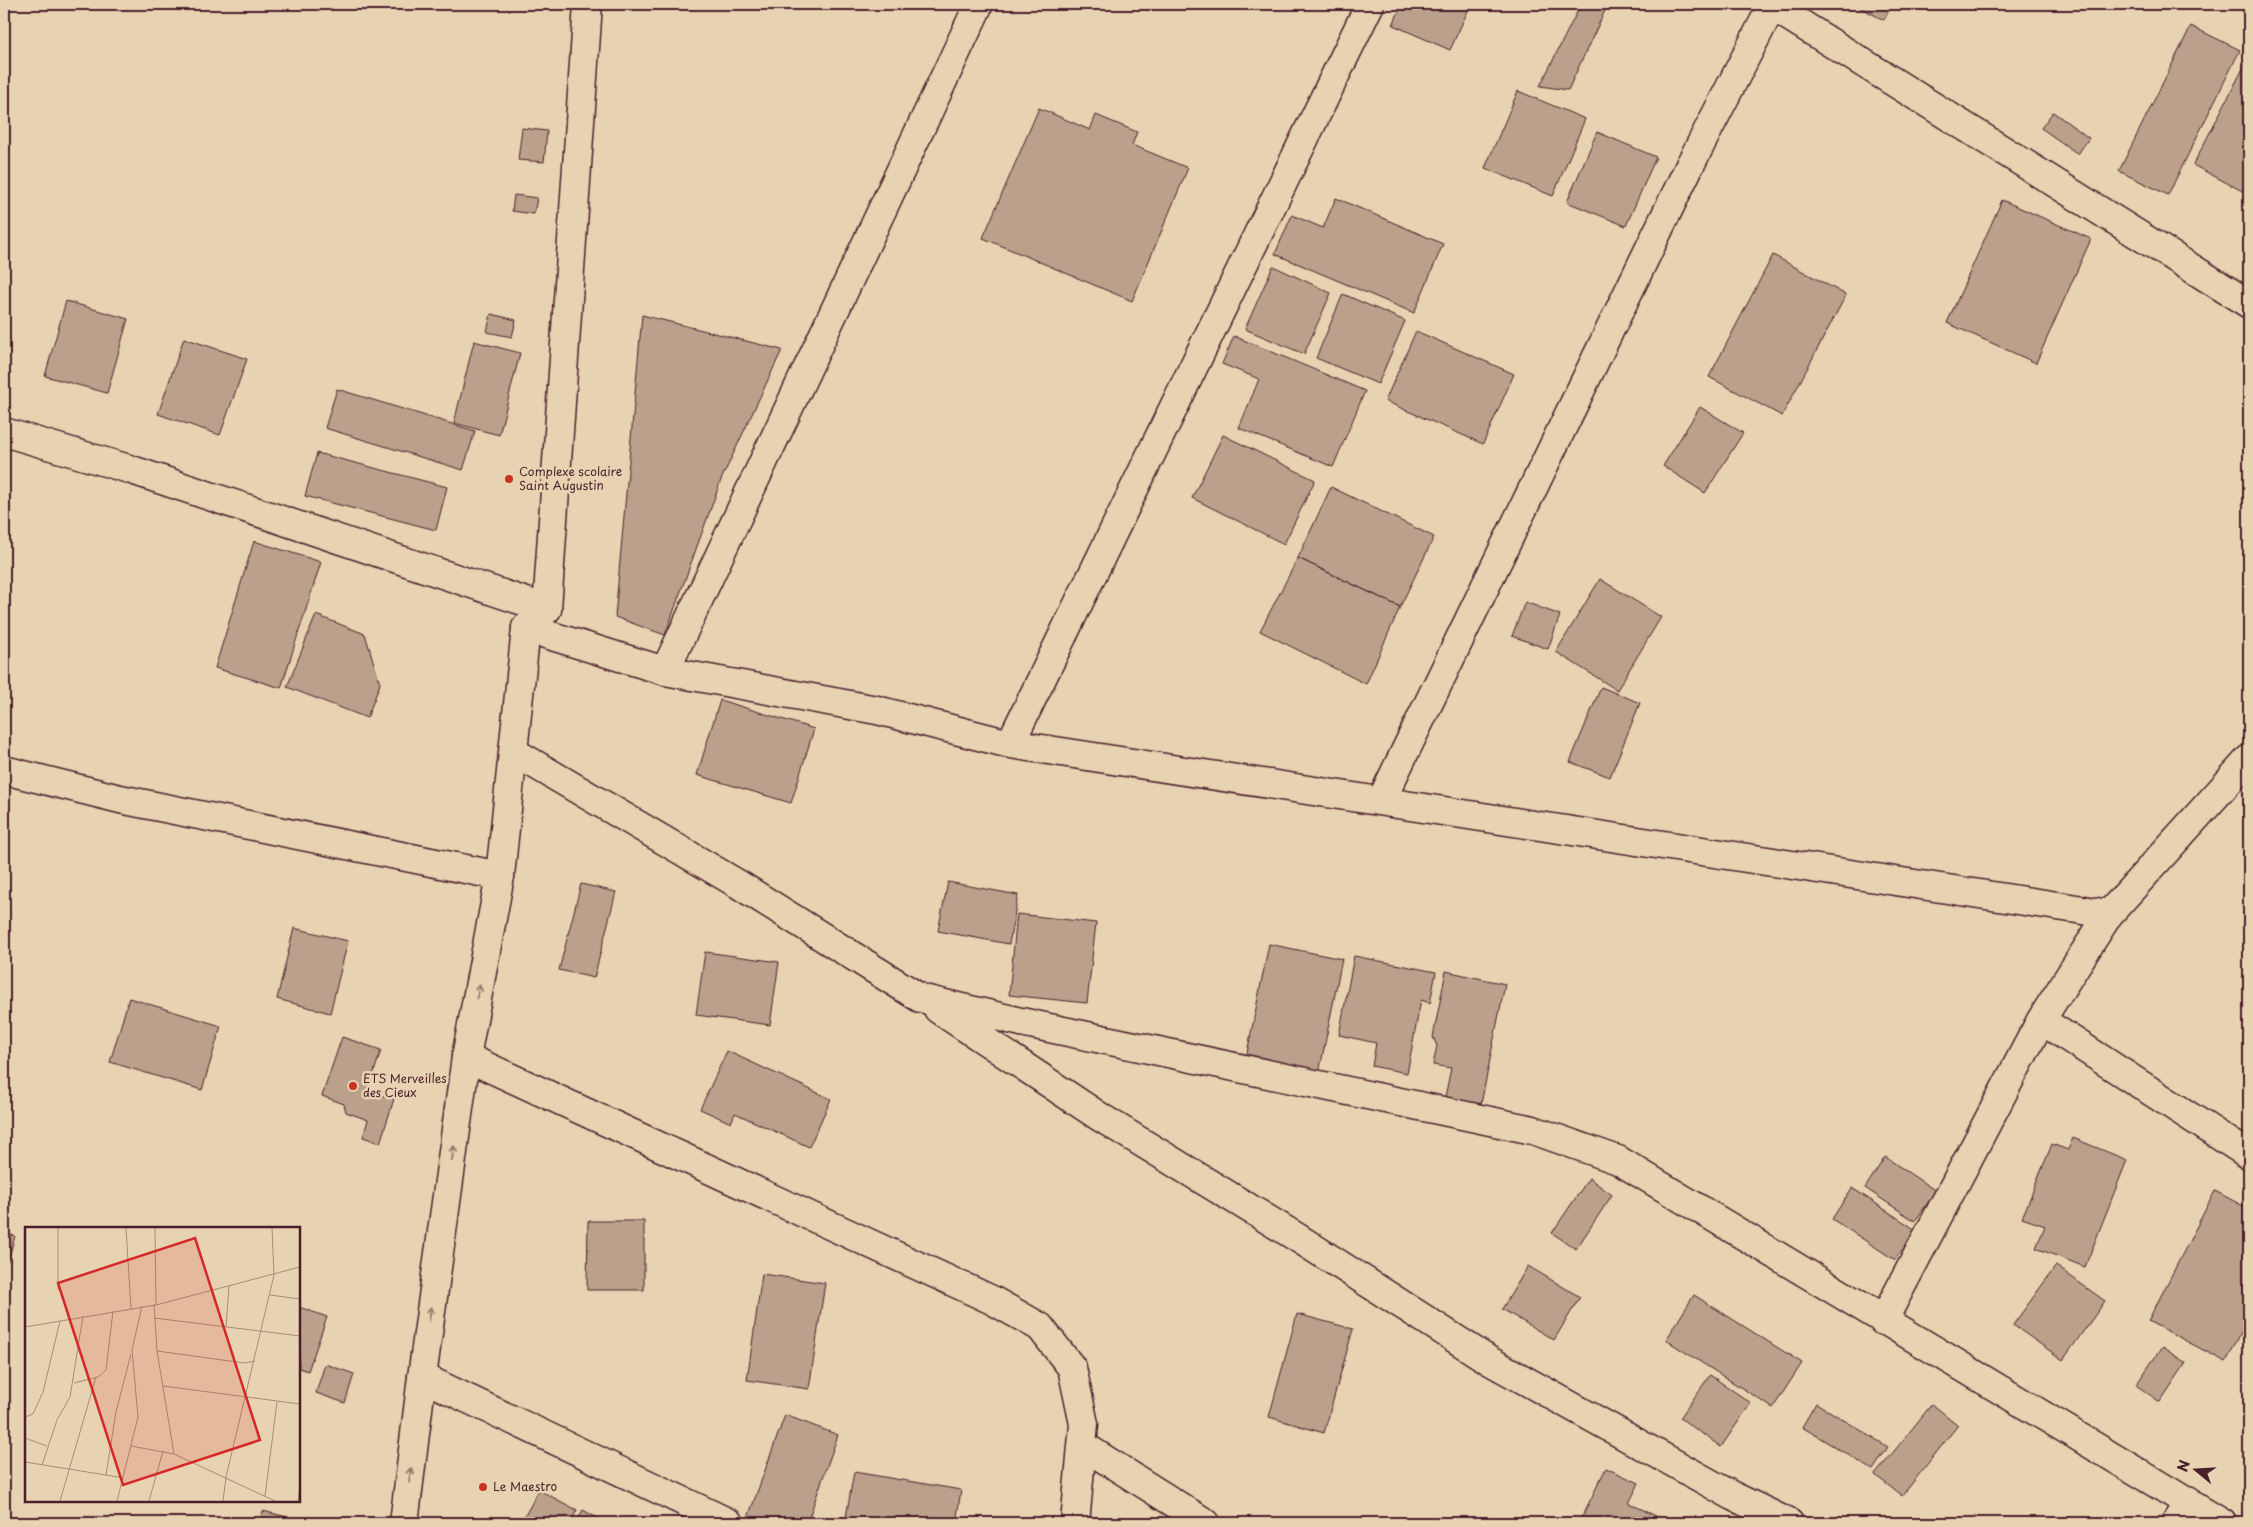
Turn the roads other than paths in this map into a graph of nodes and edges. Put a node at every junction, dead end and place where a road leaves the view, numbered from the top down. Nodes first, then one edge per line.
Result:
1 (588, 4) edge
2 (978, 4) edge
3 (1370, 4) edge
4 (1771, 4) edge
5 (2249, 304) edge
6 (4, 432) edge
7 (547, 609) junction
8 (526, 628) junction
9 (665, 671) junction
10 (1010, 744) junction
11 (514, 752) junction
12 (2249, 759) edge
13 (4, 770) edge
14 (1381, 800) junction
15 (500, 876) junction
16 (2109, 914) junction
17 (920, 998) junction
18 (2041, 1020) junction
19 (466, 1057) junction
20 (2249, 1155) edge
21 (1883, 1321) junction
22 (422, 1377) junction
23 (1082, 1445) junction
24 (2182, 1512) edge
25 (404, 1523) edge
26 (729, 1523) edge
27 (1075, 1523) edge
28 (1206, 1523) edge
29 (1789, 1523) edge
30 (2222, 1523) edge

1 - 7 street
2 - 9 street
3 - 10 street
4 - 5 street
4 - 14 street
6 - 7 street
7 - 8 street
8 - 9 street
8 - 11 street
9 - 10 street
10 - 14 street
11 - 15 street
11 - 17 street
12 - 16 street
13 - 15 street
14 - 16 street
19 -> 15 street
16 - 18 street
17 - 21 street
17 - 29 street
18 - 20 street
18 - 21 street
22 -> 19 street
19 - 23 street
21 - 24 street
25 -> 22 street
22 - 26 street
23 - 27 street
23 - 28 street
24 - 30 street

